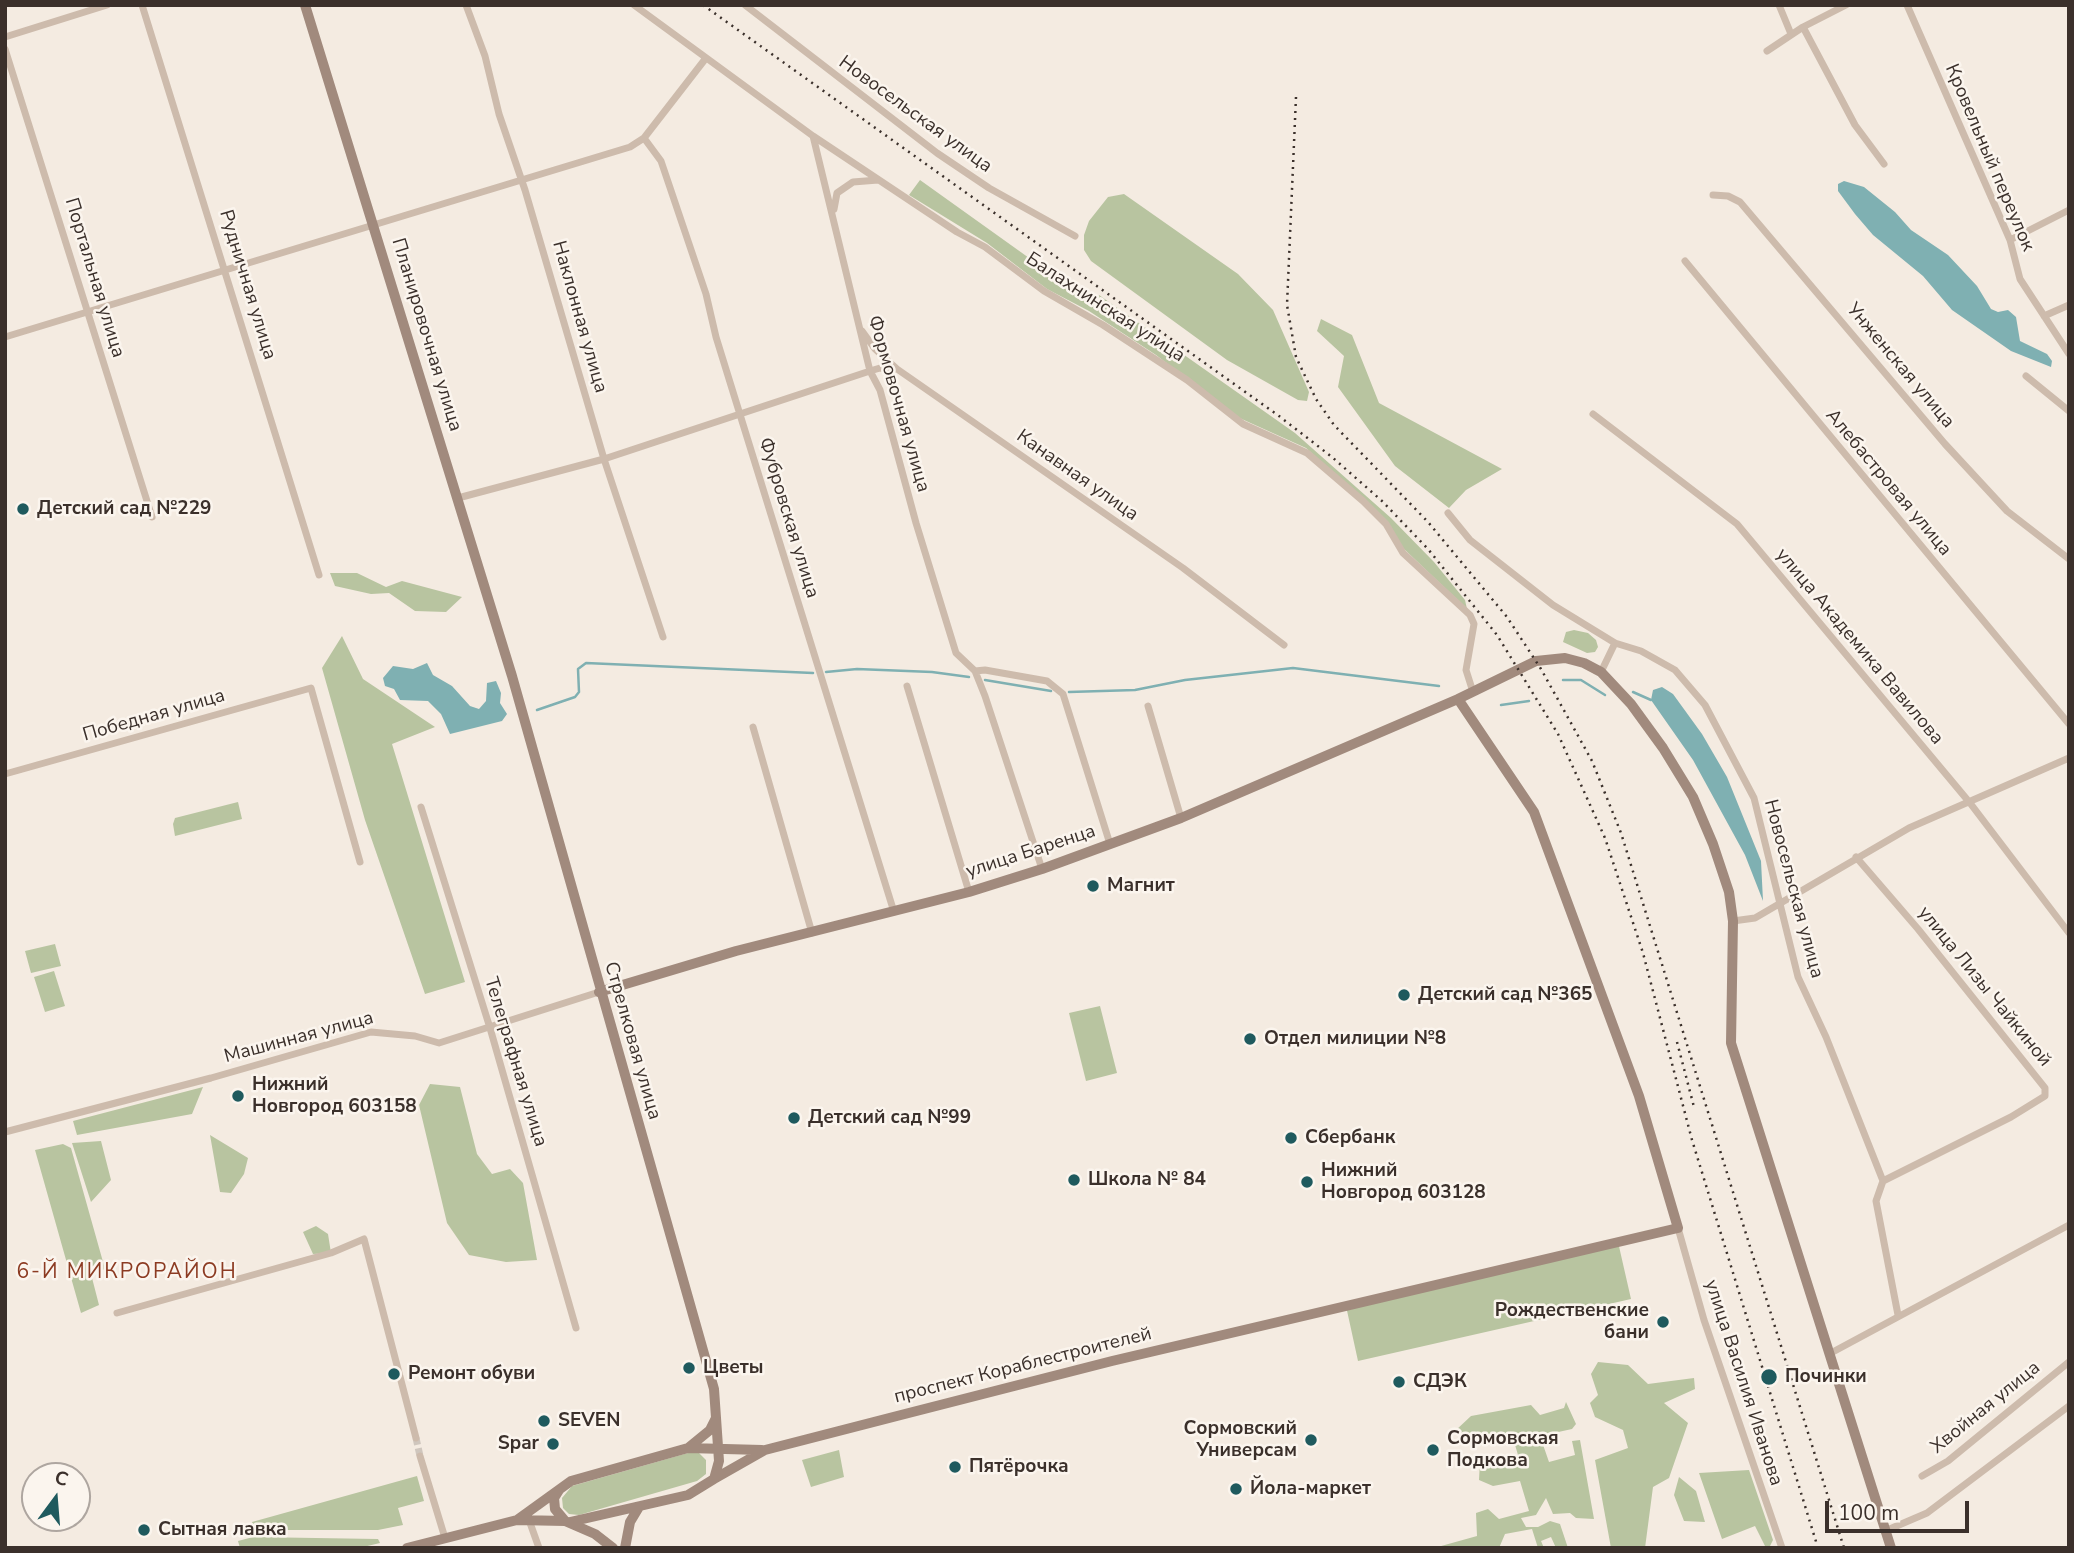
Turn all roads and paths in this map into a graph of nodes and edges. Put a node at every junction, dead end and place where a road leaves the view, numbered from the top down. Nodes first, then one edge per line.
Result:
1 (107, 5) edge
2 (142, 5) edge
3 (305, 5) edge
4 (466, 5) edge
5 (634, 5) edge
6 (745, 5) edge
7 (1779, 5) edge
8 (1846, 5) edge
9 (1907, 5) edge
10 (1803, 27) junction
11 (1791, 34) junction
12 (5, 37) edge
13 (5, 49) edge
14 (1767, 51) dead end
15 (706, 58) junction
16 (813, 136) junction
17 (644, 138) junction
18 (1884, 164) dead end
19 (520, 179) junction
20 (878, 180) junction
21 (1713, 195) dead end
22 (2069, 210) edge
23 (833, 213) junction
24 (373, 225) junction
25 (1075, 236) dead end
26 (2010, 240) junction
27 (1685, 261) dead end
28 (226, 268) junction
29 (2069, 305) edge
30 (89, 313) junction
31 (2044, 316) junction
32 (859, 326) junction
33 (5, 337) edge
34 (2069, 354) edge
35 (897, 369) junction
36 (870, 371) junction
37 (2026, 376) dead end
38 (2069, 411) edge
39 (741, 414) junction
40 (1593, 414) dead end
41 (604, 459) junction
42 (458, 499) junction
43 (1448, 513) dead end
44 (152, 517) dead end
45 (2069, 559) edge
46 (319, 575) dead end
47 (663, 637) dead end
48 (1615, 643) junction
49 (1284, 645) dead end
50 (975, 671) junction
51 (1601, 673) junction
52 (512, 676) joint
53 (907, 686) dead end
54 (1473, 692) junction
55 (1458, 699) junction
56 (1148, 706) dead end
57 (2069, 724) edge
58 (753, 727) dead end
59 (2069, 758) edge
60 (5, 774) edge
61 (1970, 803) junction
62 (421, 807) dead end
63 (1181, 818) junction
64 (1110, 845) junction
65 (1856, 857) junction
66 (360, 862) dead end
67 (1042, 869) junction
68 (969, 892) junction
69 (1782, 903) junction
70 (894, 912) junction
71 (1733, 920) junction
72 (812, 933) junction
73 (2069, 933) edge
74 (599, 992) junction
75 (489, 1028) junction
76 (5, 1132) edge
77 (1883, 1181) junction
78 (2069, 1225) edge
79 (1678, 1228) junction
80 (117, 1313) dead end
81 (1898, 1315) junction
82 (576, 1328) dead end
83 (1829, 1354) junction
84 (2069, 1362) edge
85 (2069, 1406) edge
86 (717, 1416) junction
87 (416, 1438) tunnel mouth
88 (688, 1448) junction
89 (719, 1450) junction
90 (765, 1450) junction
91 (420, 1456) tunnel mouth
92 (1922, 1476) dead end
93 (714, 1479) junction
94 (559, 1490) junction
95 (639, 1507) junction
96 (523, 1520) junction
97 (568, 1522) junction
98 (1885, 1531) junction
99 (445, 1538) junction
100 (407, 1548) edge
101 (539, 1548) edge
102 (612, 1548) edge
103 (625, 1548) edge
104 (1782, 1548) edge
105 (1891, 1548) edge

1 - 12 street
2 - 28 street, Рудничная улица
3 - 24 street, Планировочная улица
4 - 19 street, Наклонная улица
5 - 15 street, Балахнинская улица
6 - 25 street, Новосельская улица
7 - 11 street
8 - 10 street
9 - 26 street, Кровельный переулок
10 - 11 street
10 - 18 street
11 - 14 street
13 - 30 street, Портальная улица
15 - 16 street, Балахнинская улица
15 - 17 street
16 - 20 street, Балахнинская улица
16 - 23 street, Формовочная улица
17 - 19 street
17 - 39 street, Фубровская улица
19 - 24 street
19 - 41 street, Наклонная улица
20 - 23 street
20 - 54 street, Балахнинская улица
21 - 45 street, Унженская улица
22 - 26 street
23 - 32 street, Формовочная улица
24 - 28 street
24 - 42 street, Планировочная улица
26 - 31 street, Кровельный переулок
27 - 57 street, Алебастровая улица
28 - 30 street
28 - 46 street, Рудничная улица
29 - 31 street
30 - 33 street
30 - 44 street, Портальная улица
31 - 34 street, Кровельный переулок
32 - 35 street, Канавная улица
32 - 36 street, Формовочная улица
35 - 36 street
35 - 49 street, Канавная улица
36 - 39 street
36 - 50 street, Формовочная улица
37 - 38 street
39 - 41 street
39 - 70 street, Фубровская улица
40 - 61 street, улица Академика Вавилова
41 - 42 street
41 - 47 street, Наклонная улица
42 - 52 street, Планировочная улица
43 - 48 street, Новосельская улица
48 - 51 street
48 - 69 street, Новосельская улица
50 - 64 street
50 - 67 street, Формовочная улица
51 - 54 street, улица Баренца
51 - 71 street
52 - 74 street, Стрелковая улица
53 - 68 street
54 - 55 street, улица Баренца
55 - 63 street, улица Баренца
55 - 79 street
56 - 63 street
58 - 72 street
59 - 61 street
60 - 66 street, Победная улица
61 - 65 street
61 - 73 street, улица Академика Вавилова
62 - 75 street, Телеграфная улица
63 - 64 street, улица Баренца
64 - 67 street, улица Баренца
65 - 69 street
65 - 77 street, улица Лизы Чайкиной
67 - 68 street, улица Баренца
68 - 70 street, улица Баренца
69 - 71 street
69 - 77 street, Новосельская улица
70 - 72 street, улица Баренца
71 - 83 street
72 - 74 street, улица Баренца
74 - 75 street, Машинная улица
74 - 86 street, Стрелковая улица
75 - 76 street, Машинная улица
75 - 82 street, Телеграфная улица
77 - 81 street, Новосельская улица
78 - 81 street
79 - 90 street, проспект Кораблестроителей
79 - 104 street, улица Василия Иванова
80 - 87 street
81 - 83 street
83 - 98 street
84 - 92 street, Хвойная улица
85 - 98 street
86 - 88 street
86 - 89 street, Стрелковая улица
88 - 89 street
88 - 94 street
89 - 90 street
89 - 93 street, Стрелковая улица
90 - 93 street, проспект Кораблестроителей
91 - 99 street
93 - 95 street, проспект Кораблестроителей
94 - 96 street
94 - 97 street
95 - 97 street, проспект Кораблестроителей
95 - 103 street
96 - 97 street
96 - 99 street
96 - 101 street
97 - 102 street
98 - 105 street
99 - 100 street

